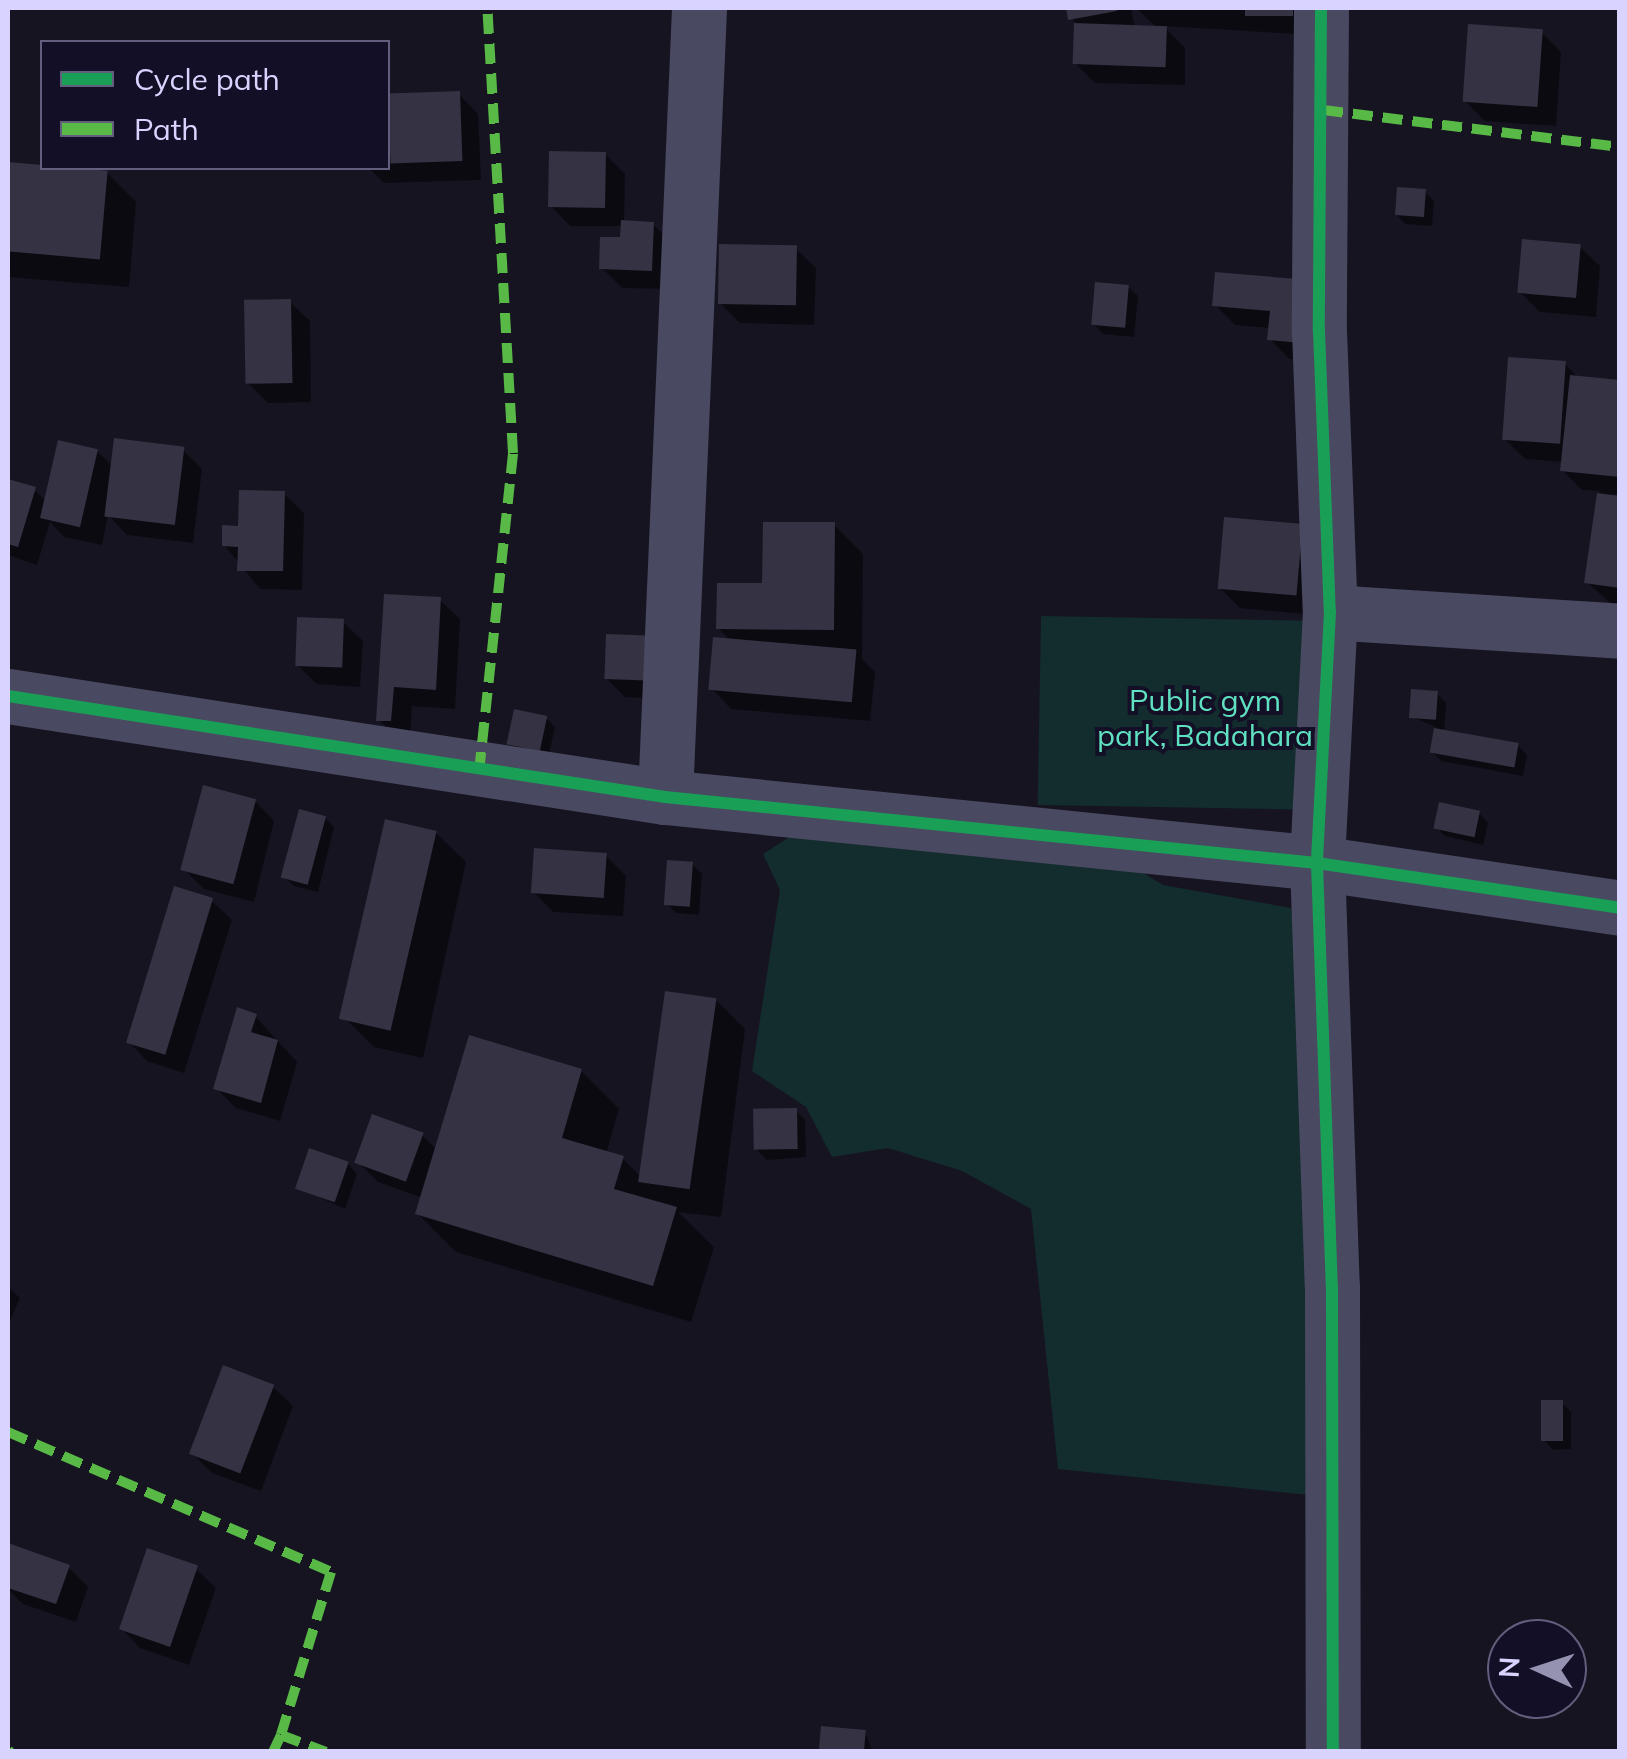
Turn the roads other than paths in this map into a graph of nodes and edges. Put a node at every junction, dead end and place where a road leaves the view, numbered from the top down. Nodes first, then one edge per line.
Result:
1 (699, 8) edge
2 (1322, 8) edge
3 (1330, 612) junction
4 (1620, 631) edge
5 (8, 696) edge
6 (665, 797) junction
7 (1317, 863) junction
8 (1620, 908) edge
9 (1333, 1752) edge

1 - 6 street
2 - 3 street
3 - 4 street
3 - 7 street
5 - 6 street
6 - 7 street
7 - 8 street
7 - 9 street

